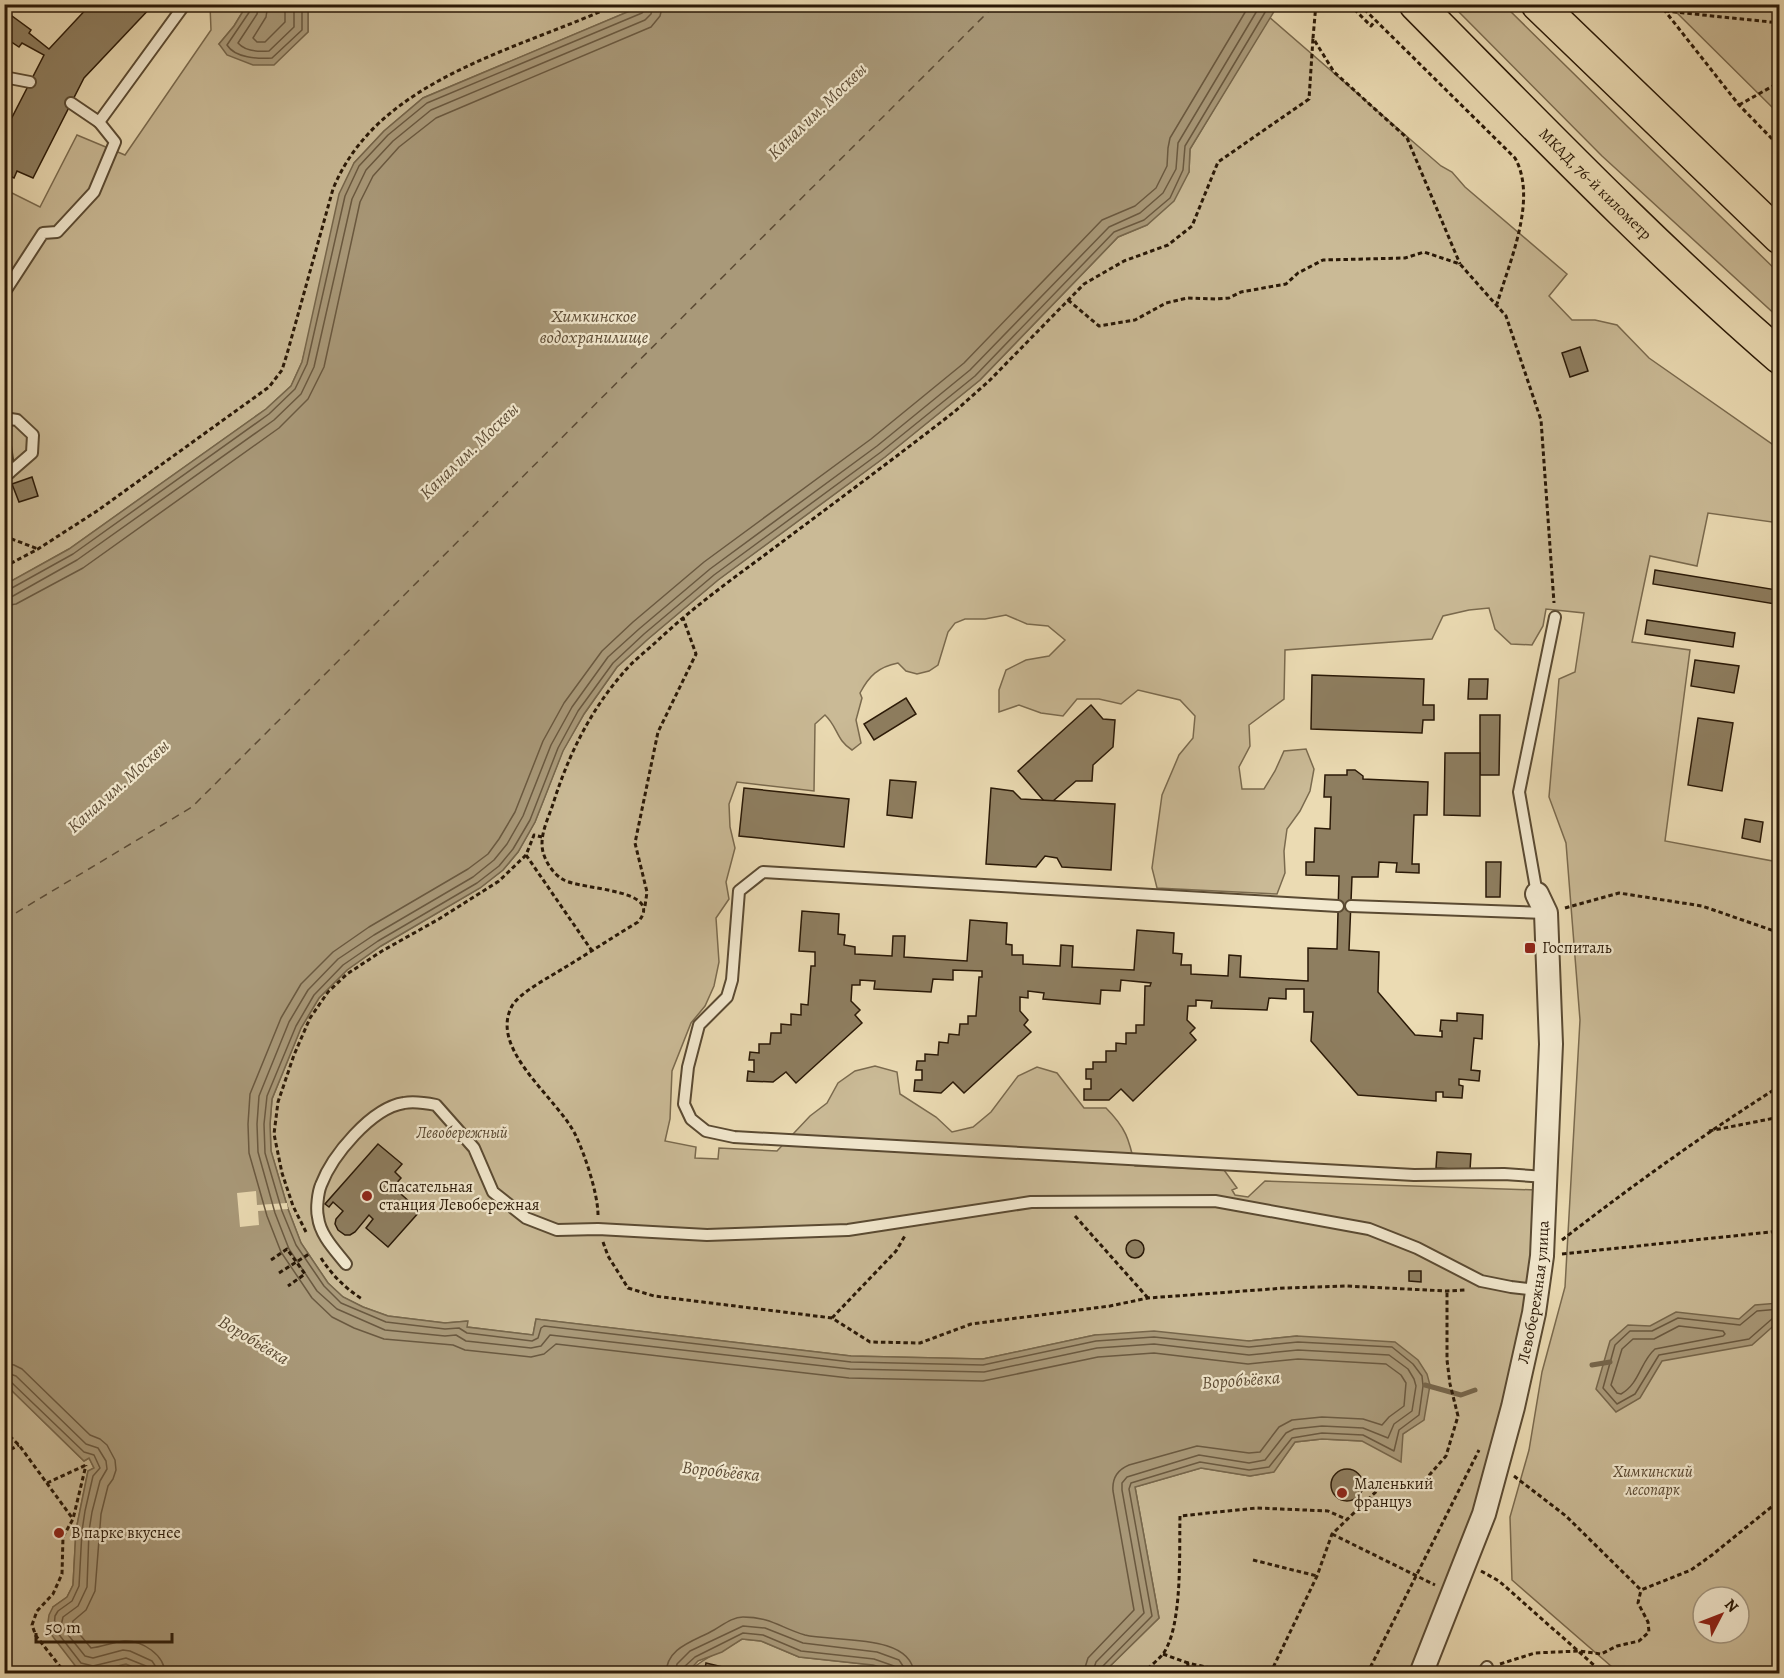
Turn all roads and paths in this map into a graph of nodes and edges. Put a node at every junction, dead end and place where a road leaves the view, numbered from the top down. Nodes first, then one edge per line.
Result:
1 (185, 4) edge
2 (617, 4) edge
3 (1316, 4) edge
4 (1349, 4) edge
5 (1359, 4) edge
6 (1416, 4) edge
7 (1538, 4) edge
8 (1658, 4) edge
9 (1665, 10) junction
10 (1375, 21) junction
11 (1779, 23) edge
12 (1313, 38) junction
13 (4, 77) edge
14 (30, 82) dead end
15 (1779, 82) edge
16 (71, 103) dead end
17 (1738, 105) junction
18 (99, 122) junction
19 (1779, 147) edge
20 (1779, 237) edge
21 (1460, 264) junction
22 (4, 293) edge
23 (1068, 300) junction
24 (1496, 305) junction
25 (1779, 357) edge
26 (4, 418) edge
27 (4, 439) edge
28 (4, 536) edge
29 (38, 549) junction
30 (4, 567) edge
31 (683, 617) junction
32 (1555, 617) joint
33 (542, 837) junction
34 (526, 855) junction
35 (1541, 904) junction
36 (1338, 906) dead end
37 (1351, 906) dead end
38 (645, 908) junction
39 (1779, 933) edge
40 (592, 951) junction
41 (1779, 1086) edge
42 (278, 1102) dead end
43 (1779, 1117) edge
44 (1707, 1132) junction
45 (1546, 1177) junction
46 (1062, 1202) junction
47 (916, 1219) junction
48 (598, 1229) junction
49 (1779, 1232) edge
50 (309, 1254) dead end
51 (1542, 1256) junction
52 (271, 1260) dead end
53 (296, 1262) junction
54 (346, 1264) dead end
55 (279, 1273) dead end
56 (288, 1286) dead end
57 (1468, 1290) dead end
58 (1537, 1290) junction
59 (1447, 1291) junction
60 (1148, 1298) junction
61 (832, 1318) junction
62 (4, 1431) edge
63 (19, 1445) junction
64 (1481, 1445) dead end
65 (4, 1453) edge
66 (1519, 1479) dead end
67 (47, 1483) junction
68 (1779, 1500) edge
69 (73, 1519) junction
70 (1348, 1520) junction
71 (1332, 1534) junction
72 (1253, 1560) dead end
73 (1464, 1565) junction
74 (1317, 1576) junction
75 (1416, 1576) junction
76 (1441, 1587) dead end
77 (1641, 1590) junction
78 (1579, 1651) junction
79 (1163, 1654) junction
80 (1188, 1663) junction
81 (1484, 1670) edge
82 (1144, 1673) edge
83 (66, 1674) edge
84 (1187, 1674) edge
85 (1237, 1674) edge
86 (1270, 1674) edge
87 (1367, 1674) edge
88 (1421, 1674) edge
89 (1604, 1674) edge

1 - 18 lane
2 - 29 path
3 - 12 path
4 - 10 path
5 - 10 path
6 - 25 highway, МКАД, 76-й километр
7 - 20 highway
8 - 9 path
9 - 11 path
9 - 17 path
10 - 24 path
12 - 21 path
12 - 23 path
13 - 14 lane
15 - 17 path
16 - 18 lane
17 - 19 path
18 - 22 lane
21 - 23 path
21 - 24 path
23 - 31 path
24 - 32 path
26 - 27 lane
28 - 29 path
29 - 30 path
31 - 33 path
31 - 38 path
32 - 35 lane
33 - 34 path
33 - 38 path
34 - 40 path
34 - 42 path
35 - 37 lane
35 - 39 path
35 - 45 street, Левобережная улица
36 - 45 lane
38 - 40 path
40 - 48 path
41 - 44 path
43 - 44 path
44 - 51 path
45 - 51 street, Левобережная улица
46 - 47 lane
46 - 58 lane
46 - 60 path
47 - 48 lane
47 - 61 path
48 - 54 lane
48 - 61 path
49 - 51 path
50 - 53 path
51 - 58 street, Левобережная улица
52 - 53 path
53 - 55 path
53 - 56 path
57 - 59 path
58 - 73 street, Левобережная улица
59 - 60 path
59 - 70 path
60 - 61 path
62 - 63 path
63 - 65 path
63 - 67 path
64 - 75 path
66 - 77 path
67 - 69 path
67 - 69 path
68 - 77 path
69 - 83 path
70 - 71 path
70 - 79 path
71 - 74 path
71 - 75 path
72 - 74 path
73 - 78 path
73 - 88 street, Левобережная улица
74 - 86 path
75 - 76 path
75 - 87 path
77 - 78 path
78 - 81 path
78 - 89 path
79 - 80 path
79 - 82 path
80 - 84 path
80 - 85 path

